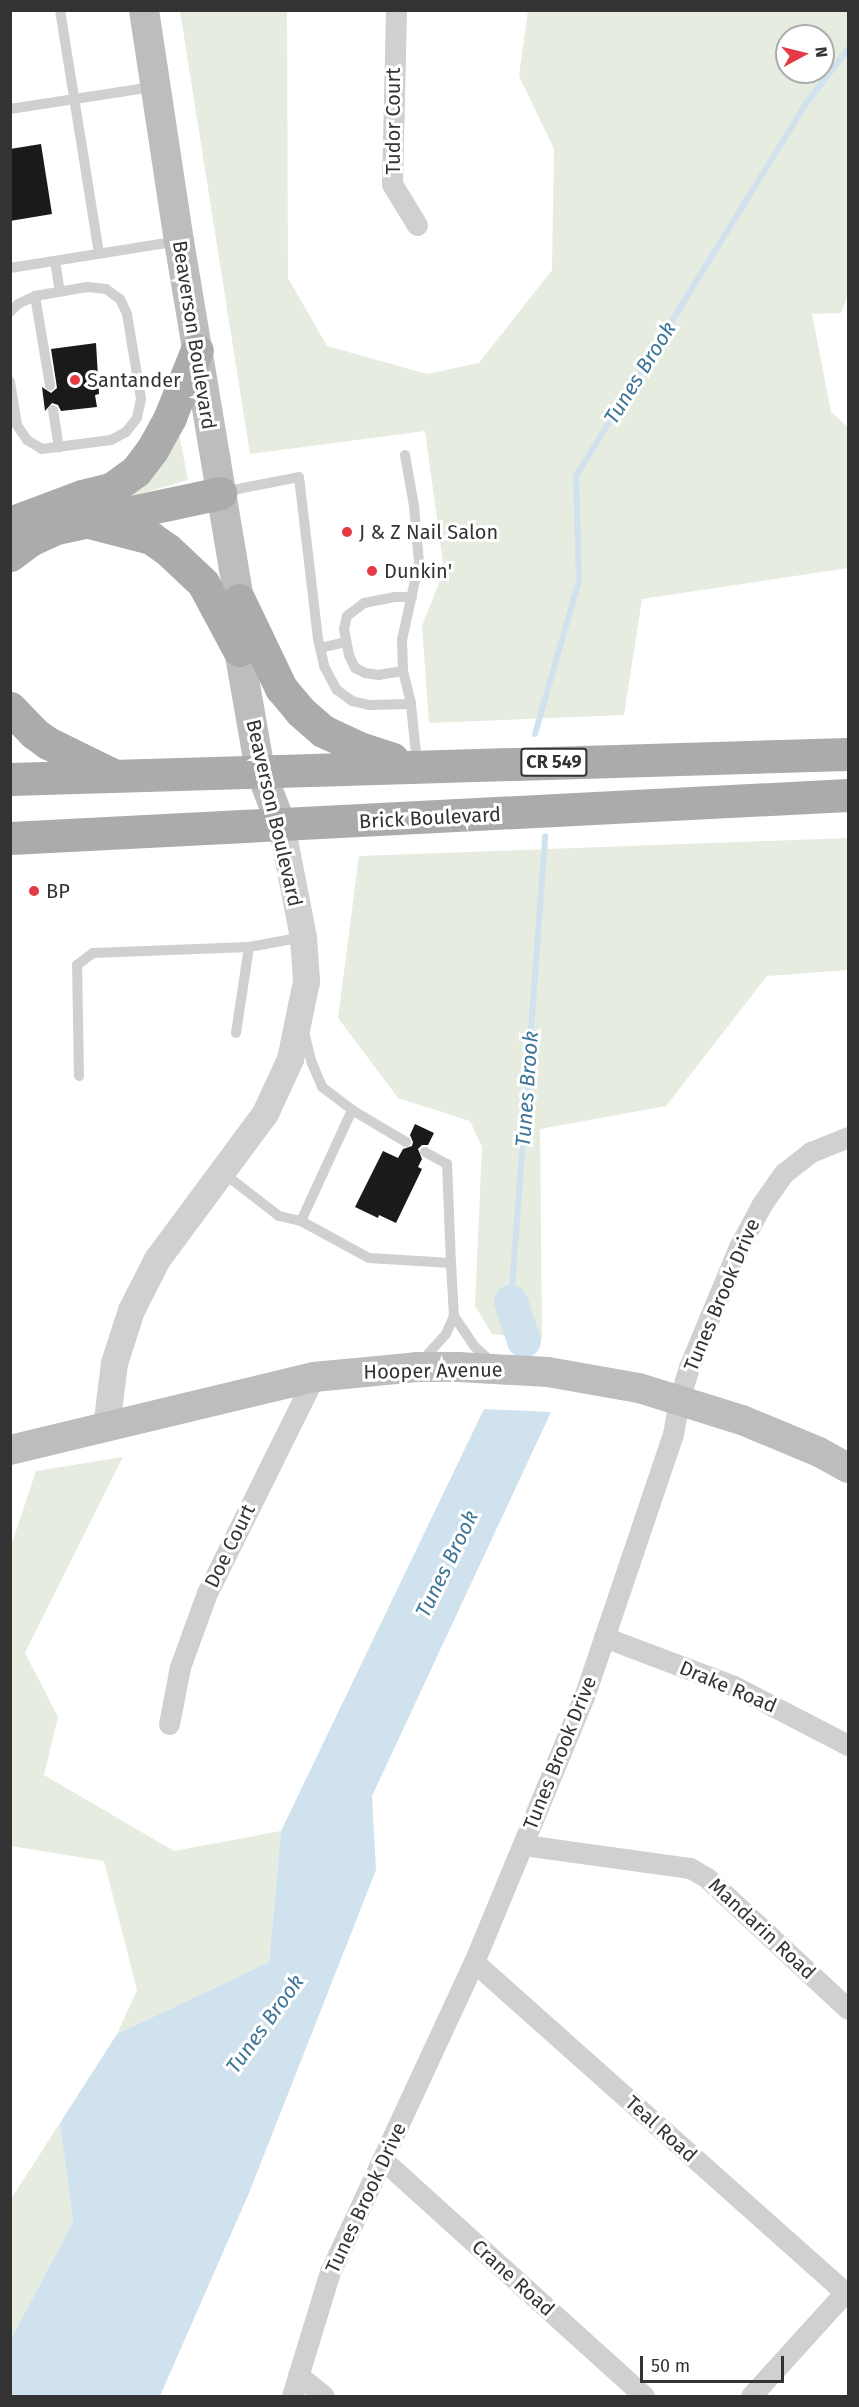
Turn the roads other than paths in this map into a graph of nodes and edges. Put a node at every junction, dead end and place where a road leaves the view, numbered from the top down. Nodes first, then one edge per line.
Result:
1 (60, 10) edge
2 (144, 10) edge
3 (396, 10) edge
4 (156, 86) junction
5 (74, 99) junction
6 (10, 109) edge
7 (417, 225) dead end
8 (179, 241) junction
9 (99, 254) junction
10 (55, 261) junction
11 (10, 268) edge
12 (60, 292) junction
13 (35, 296) junction
14 (10, 312) edge
15 (197, 350) junction
16 (10, 382) edge
17 (50, 386) dead end
18 (53, 410) dead end
19 (59, 448) junction
20 (405, 455) dead end
21 (220, 493) junction
22 (89, 522) junction
23 (10, 524) edge
24 (10, 555) edge
25 (412, 597) junction
26 (239, 600) junction
27 (346, 642) junction
28 (320, 648) junction
29 (239, 650) junction
30 (403, 671) junction
31 (411, 704) junction
32 (10, 708) edge
33 (849, 754) edge
34 (415, 766) junction
35 (260, 770) junction
36 (118, 777) junction
37 (10, 779) edge
38 (849, 795) edge
39 (281, 824) junction
40 (10, 838) edge
41 (303, 937) junction
42 (249, 947) junction
43 (300, 1018) junction
44 (236, 1033) dead end
45 (79, 1076) dead end
46 (352, 1110) junction
47 (849, 1137) edge
48 (406, 1142) dead end
49 (425, 1152) dead end
50 (221, 1171) junction
51 (301, 1221) junction
52 (451, 1263) junction
53 (454, 1316) junction
54 (417, 1367) junction
55 (499, 1368) junction
56 (314, 1377) junction
57 (679, 1400) junction
58 (106, 1427) junction
59 (10, 1450) edge
60 (849, 1468) edge
61 (604, 1637) junction
62 (169, 1724) dead end
63 (849, 1745) edge
64 (524, 1845) junction
65 (474, 1962) junction
66 (849, 2009) edge
67 (382, 2160) junction
68 (847, 2292) edge
69 (298, 2375) junction
70 (292, 2397) edge
71 (324, 2397) edge
72 (644, 2397) edge
73 (752, 2397) edge

1 - 5 lane
2 - 4 main road, Beaverson Boulevard
3 - 7 street, Tudor Court
4 - 5 lane
4 - 8 main road, Beaverson Boulevard
5 - 6 lane
5 - 9 lane
8 - 9 lane
8 - 15 main road, Beaverson Boulevard
9 - 10 lane
10 - 11 lane
10 - 12 lane
12 - 13 lane
12 - 19 lane
13 - 14 lane
13 - 17 lane
15 - 21 main road, Beaverson Boulevard
15 - 23 main road
16 - 19 lane
18 - 19 lane
20 - 25 lane
21 - 22 main road
21 - 26 main road, Beaverson Boulevard
21 - 28 lane
22 - 24 main road
22 - 29 main road
25 - 27 lane
25 - 30 lane
26 - 29 main road, Beaverson Boulevard
26 - 34 main road
27 - 28 lane
27 - 30 lane
28 - 31 lane
29 - 35 main road, Beaverson Boulevard
30 - 31 lane
31 - 34 lane
32 - 36 main road
33 - 34 main road, CR 549
34 - 35 main road, CR 549
35 - 36 main road, CR 549
35 - 39 main road, Beaverson Boulevard
36 - 37 main road, CR 549
38 - 39 main road, Brick Boulevard
39 - 40 main road, Brick Boulevard
39 - 41 street, Beaverson Boulevard
41 - 42 lane
41 - 43 street, Beaverson Boulevard
42 - 44 lane
42 - 45 lane
43 - 46 lane
43 - 50 street, Beaverson Boulevard
46 - 48 lane
46 - 51 lane
47 - 57 street, Tunes Brook Drive
49 - 52 lane
50 - 51 lane
50 - 58 street, Beaverson Boulevard
51 - 52 lane
52 - 53 lane
53 - 54 lane
53 - 55 lane
54 - 55 main road, Hooper Avenue
54 - 56 main road, Hooper Avenue
55 - 57 main road, Hooper Avenue
56 - 58 main road, Hooper Avenue
56 - 62 street, Doe Court
57 - 60 main road, Hooper Avenue
57 - 61 street, Tunes Brook Drive
58 - 59 main road, Hooper Avenue
61 - 63 street, Drake Road
61 - 64 street, Tunes Brook Drive
64 - 65 street, Tunes Brook Drive
64 - 66 street, Mandarin Road
65 - 67 street, Tunes Brook Drive
65 - 68 street, Teal Road
67 - 69 street, Tunes Brook Drive
67 - 72 street, Crane Road
68 - 73 street
69 - 70 street, Tunes Brook Drive
69 - 71 street

